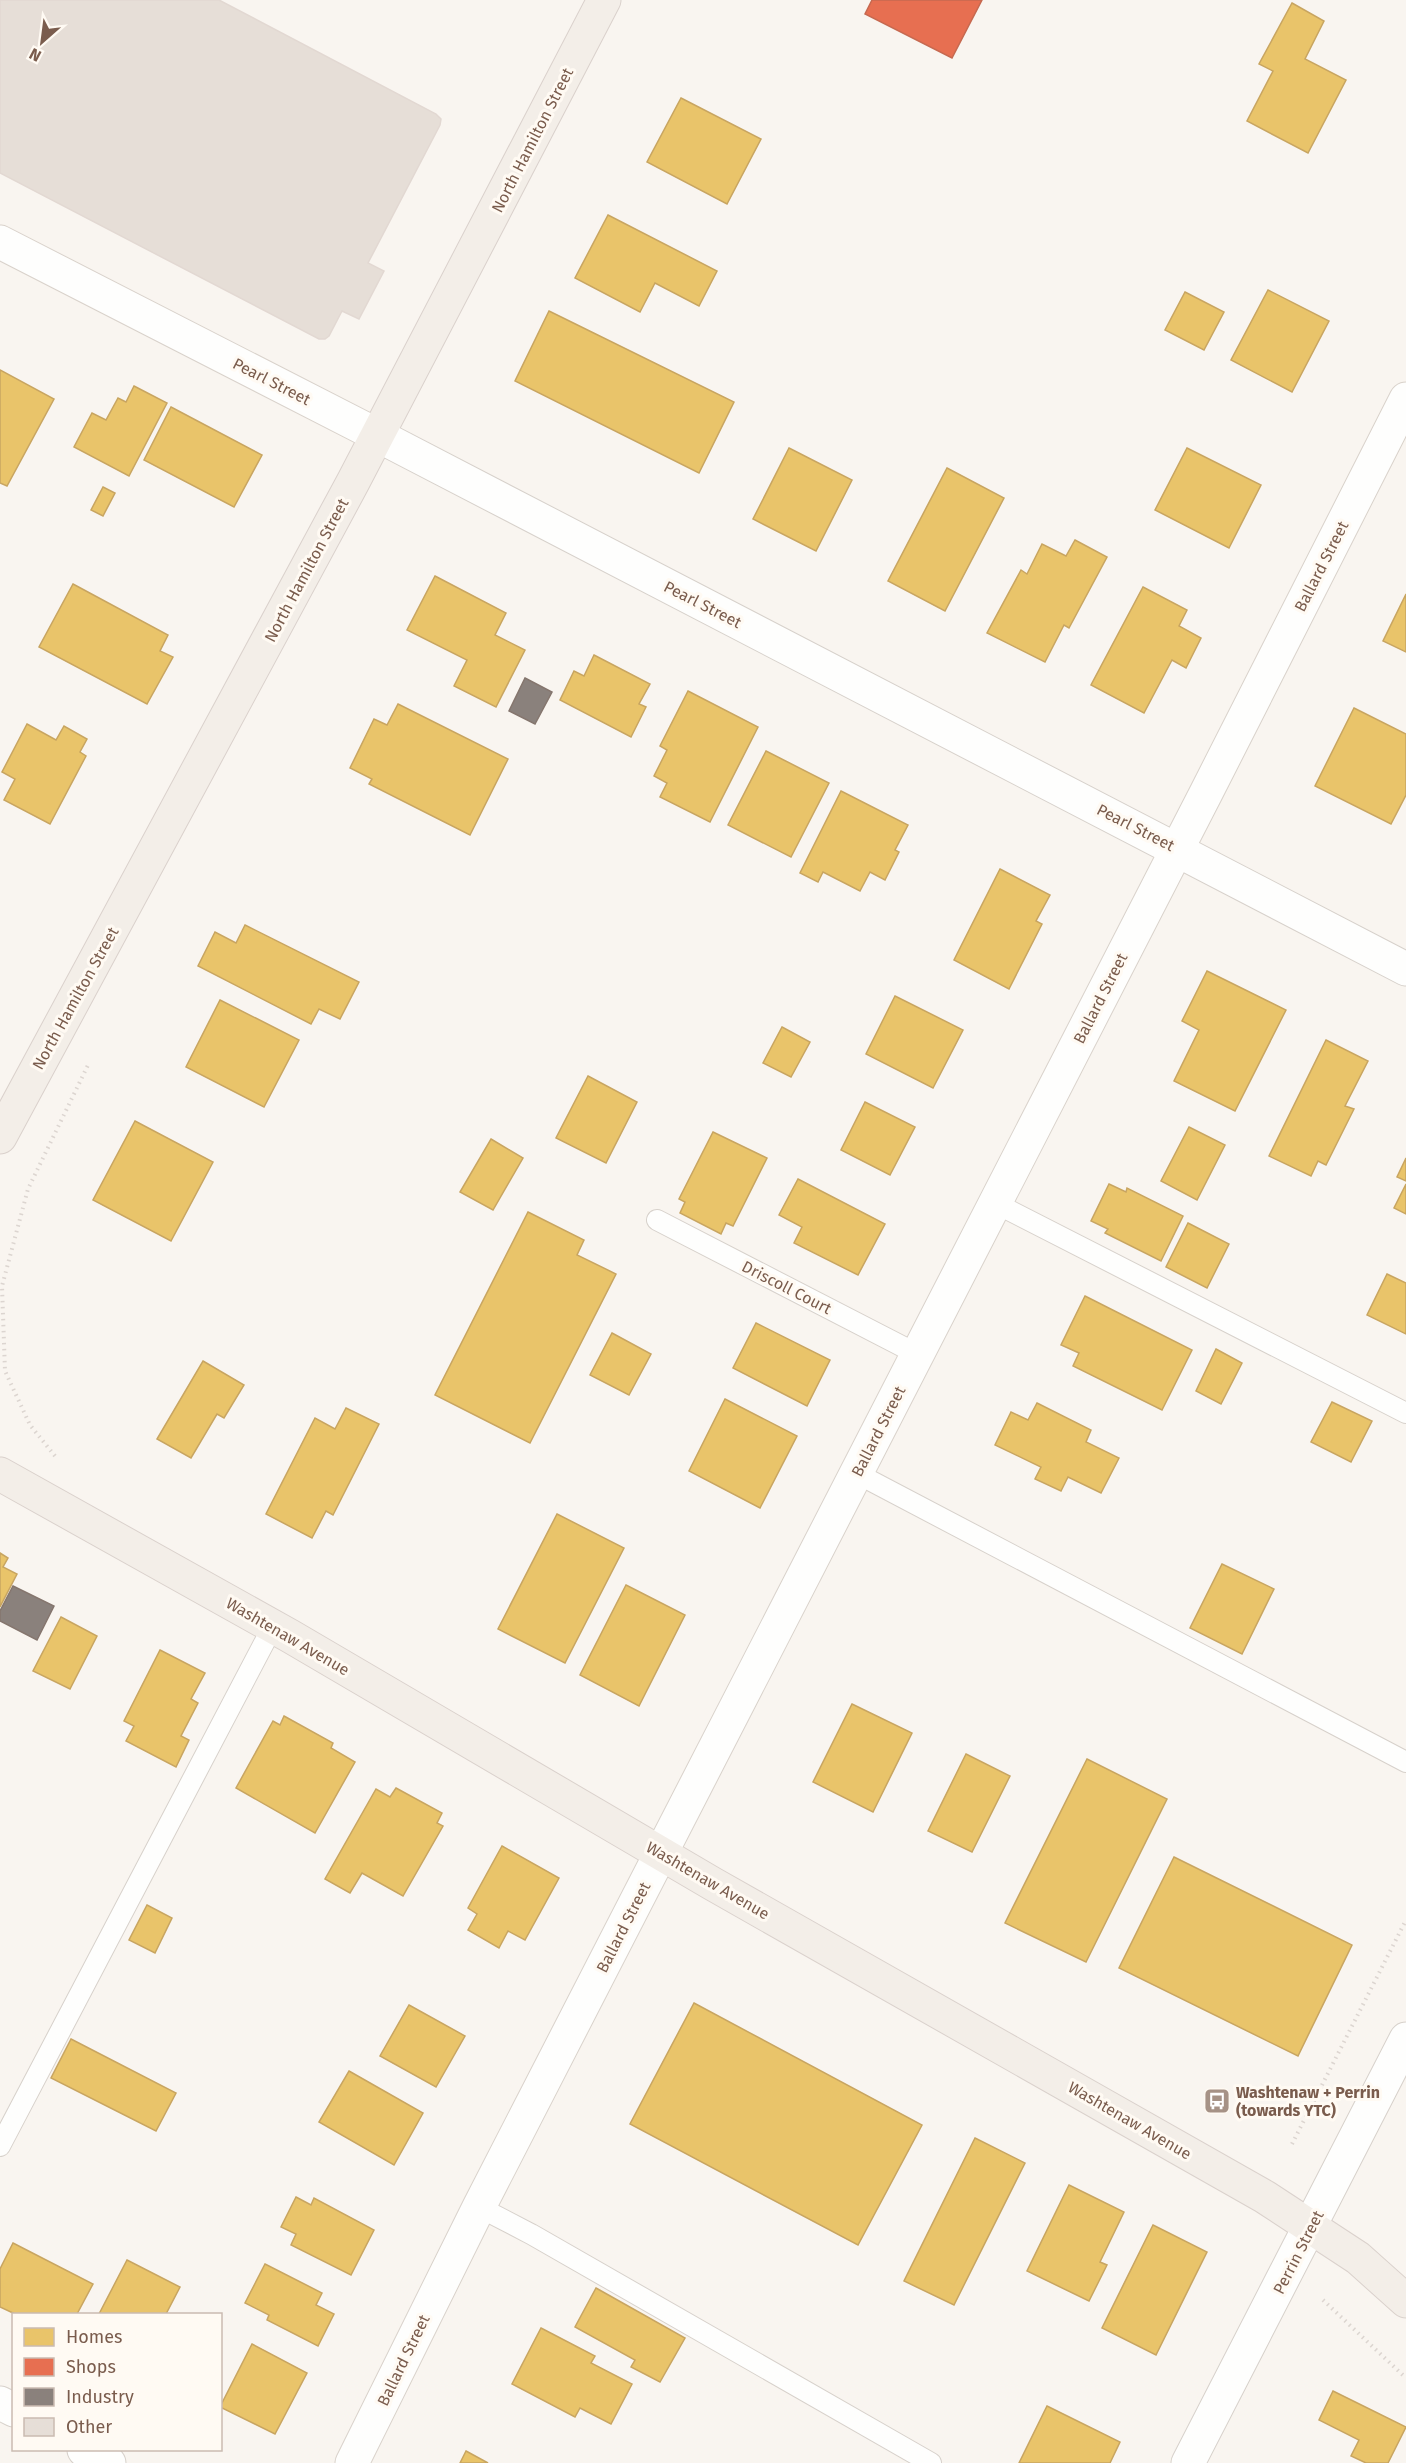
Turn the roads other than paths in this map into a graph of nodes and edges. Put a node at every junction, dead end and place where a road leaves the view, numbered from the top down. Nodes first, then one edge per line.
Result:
1 (604, 0) edge
2 (0, 242) edge
3 (1406, 399) edge
4 (377, 435) junction
5 (1177, 848) junction
6 (1406, 969) edge
7 (0, 1137) edge
8 (994, 1203) junction
9 (657, 1220) dead end
10 (916, 1354) junction
11 (1406, 1413) edge
12 (856, 1473) junction
13 (0, 1474) edge
14 (273, 1626) junction
15 (1406, 1762) edge
16 (662, 1852) junction
17 (1406, 2039) edge
18 (0, 2146) edge
19 (479, 2207) junction
20 (1311, 2226) junction
21 (1406, 2301) edge
22 (86, 2451) edge
23 (108, 2463) edge
24 (352, 2463) edge
25 (931, 2463) edge
26 (1188, 2463) edge

1 - 4 main road, North Hamilton Street
2 - 4 street, Pearl Street
3 - 5 street, Ballard Street
4 - 5 street, Pearl Street
4 - 7 main road, North Hamilton Street
5 - 6 street, Pearl Street
5 - 8 street, Ballard Street
8 - 10 street, Ballard Street
8 - 11 lane
9 - 10 lane, Driscoll Court
10 - 12 street, Ballard Street
12 - 15 lane
12 - 16 street, Ballard Street
13 - 14 main road, Washtenaw Avenue
14 - 16 main road, Washtenaw Avenue
14 - 18 lane
16 - 19 street, Ballard Street
16 - 20 main road, Washtenaw Avenue
17 - 20 street, Perrin Street
19 - 24 street, Ballard Street
19 - 25 lane
20 - 21 main road, Washtenaw Avenue
20 - 26 street, Perrin Street
22 - 23 street

